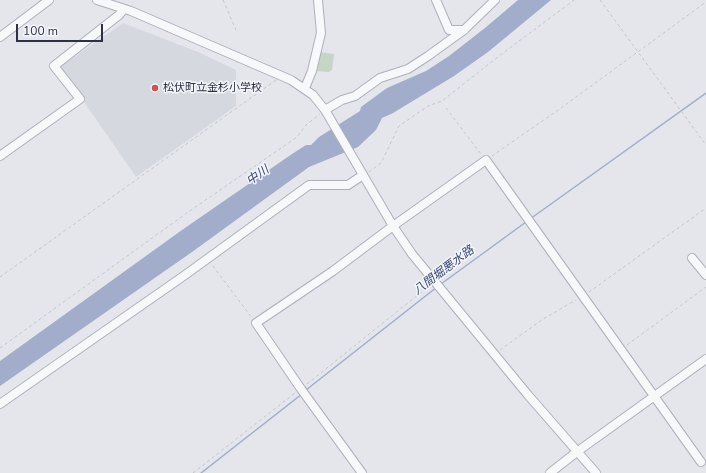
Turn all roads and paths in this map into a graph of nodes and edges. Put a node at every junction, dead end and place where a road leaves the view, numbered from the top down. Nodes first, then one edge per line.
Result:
1 (49, 0) edge
2 (96, 0) edge
3 (223, 0) edge
4 (318, 0) edge
5 (436, 0) edge
6 (495, 0) edge
7 (574, 0) edge
8 (600, 0) edge
9 (706, 2) edge
10 (124, 9) junction
11 (236, 30) dead end
12 (464, 30) junction
13 (0, 37) edge
14 (638, 50) junction
15 (281, 76) junction
16 (305, 88) junction
17 (446, 108) dead end
18 (326, 111) junction
19 (706, 146) edge
20 (0, 156) edge
21 (486, 160) junction
22 (362, 174) junction
23 (706, 208) edge
24 (393, 226) junction
25 (692, 258) dead end
26 (213, 266) dead end
27 (706, 275) edge
28 (0, 277) edge
29 (437, 285) junction
30 (706, 287) edge
31 (582, 297) junction
32 (256, 323) junction
33 (0, 348) edge
34 (620, 350) junction
35 (495, 353) junction
36 (706, 359) edge
37 (301, 388) junction
38 (653, 397) junction
39 (0, 404) edge
40 (578, 451) junction
41 (701, 462) dead end
42 (193, 473) edge
43 (362, 473) edge
44 (550, 473) edge
45 (596, 473) edge

1 - 13 street
2 - 10 street
3 - 11 path
4 - 16 street
5 - 12 street
6 - 12 street
7 - 22 path
8 - 14 path
9 - 14 path
10 - 15 street
10 - 20 street
12 - 18 street
14 - 19 path
14 - 21 path
15 - 16 street
15 - 28 path
16 - 18 street
17 - 21 path
18 - 22 street
18 - 33 path
21 - 24 street
21 - 31 street
22 - 24 street
22 - 39 street
23 - 31 path
24 - 29 street
24 - 32 street
25 - 27 street
26 - 32 path
29 - 35 street
29 - 37 path
30 - 34 path
31 - 34 street
31 - 35 path
32 - 37 street
34 - 38 street
35 - 40 street
36 - 38 street
37 - 42 path
37 - 43 street
38 - 40 street
38 - 41 street
40 - 44 street
40 - 45 street

